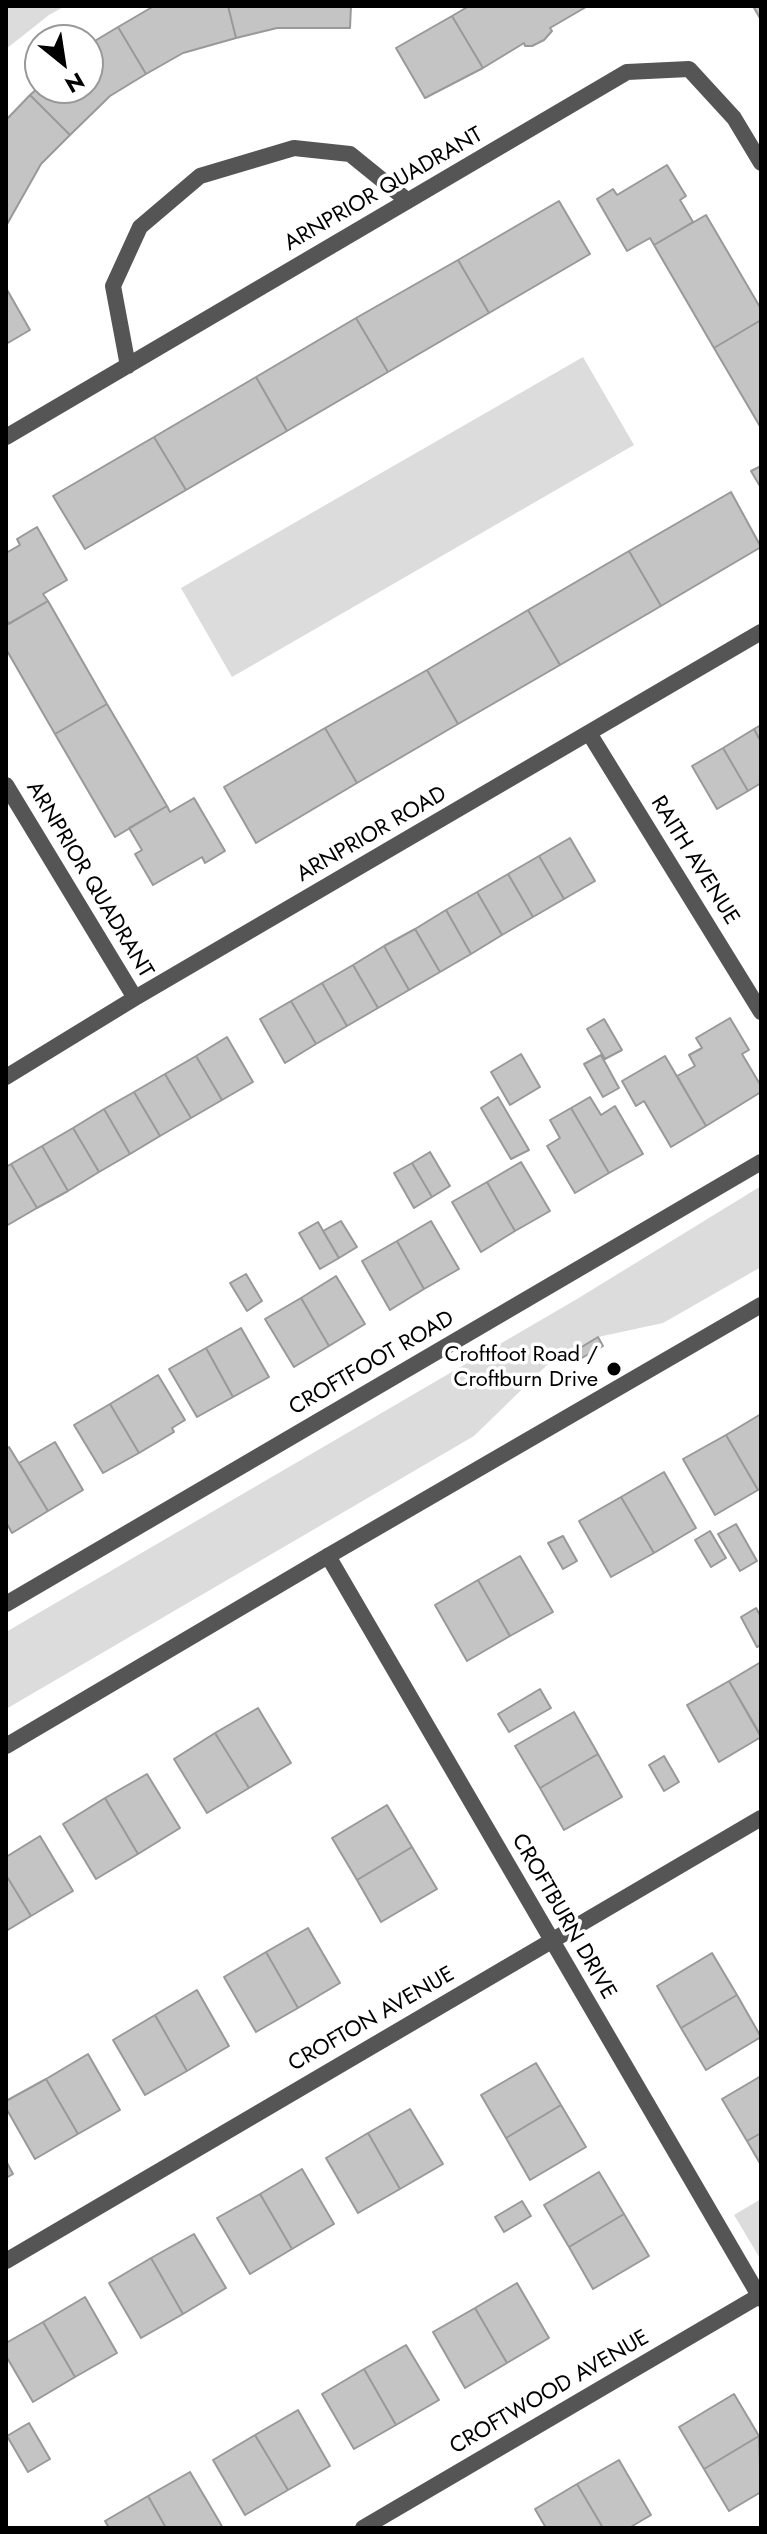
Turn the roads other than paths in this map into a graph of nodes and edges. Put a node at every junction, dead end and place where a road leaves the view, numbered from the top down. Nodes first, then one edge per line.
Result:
1 (761, 163) edge
2 (408, 201) junction
3 (128, 366) junction
4 (6, 437) edge
5 (761, 632) edge
6 (589, 733) junction
7 (6, 785) edge
8 (135, 998) junction
9 (761, 1012) edge
10 (6, 1077) edge
11 (761, 1162) edge
12 (761, 1305) edge
13 (328, 1556) junction
14 (6, 1604) edge
15 (6, 1746) edge
16 (761, 1818) edge
17 (551, 1941) junction
18 (6, 2261) edge
19 (760, 2298) edge
20 (363, 2528) edge

1 - 2 street, ARNPRIOR QUADRANT
2 - 3 street, ARNPRIOR QUADRANT
2 - 3 street
3 - 4 street, ARNPRIOR QUADRANT
5 - 6 street, ARNPRIOR ROAD
6 - 8 street, ARNPRIOR ROAD
6 - 9 street, RAITH AVENUE
7 - 8 street, ARNPRIOR QUADRANT
8 - 10 street, ARNPRIOR ROAD
11 - 14 street, CROFTFOOT ROAD
12 - 13 street
13 - 15 street
13 - 17 street, CROFTBURN DRIVE
16 - 17 street, CROFTON AVENUE
17 - 18 street, CROFTON AVENUE
17 - 19 street, CROFTBURN DRIVE
19 - 20 street, CROFTWOOD AVENUE

